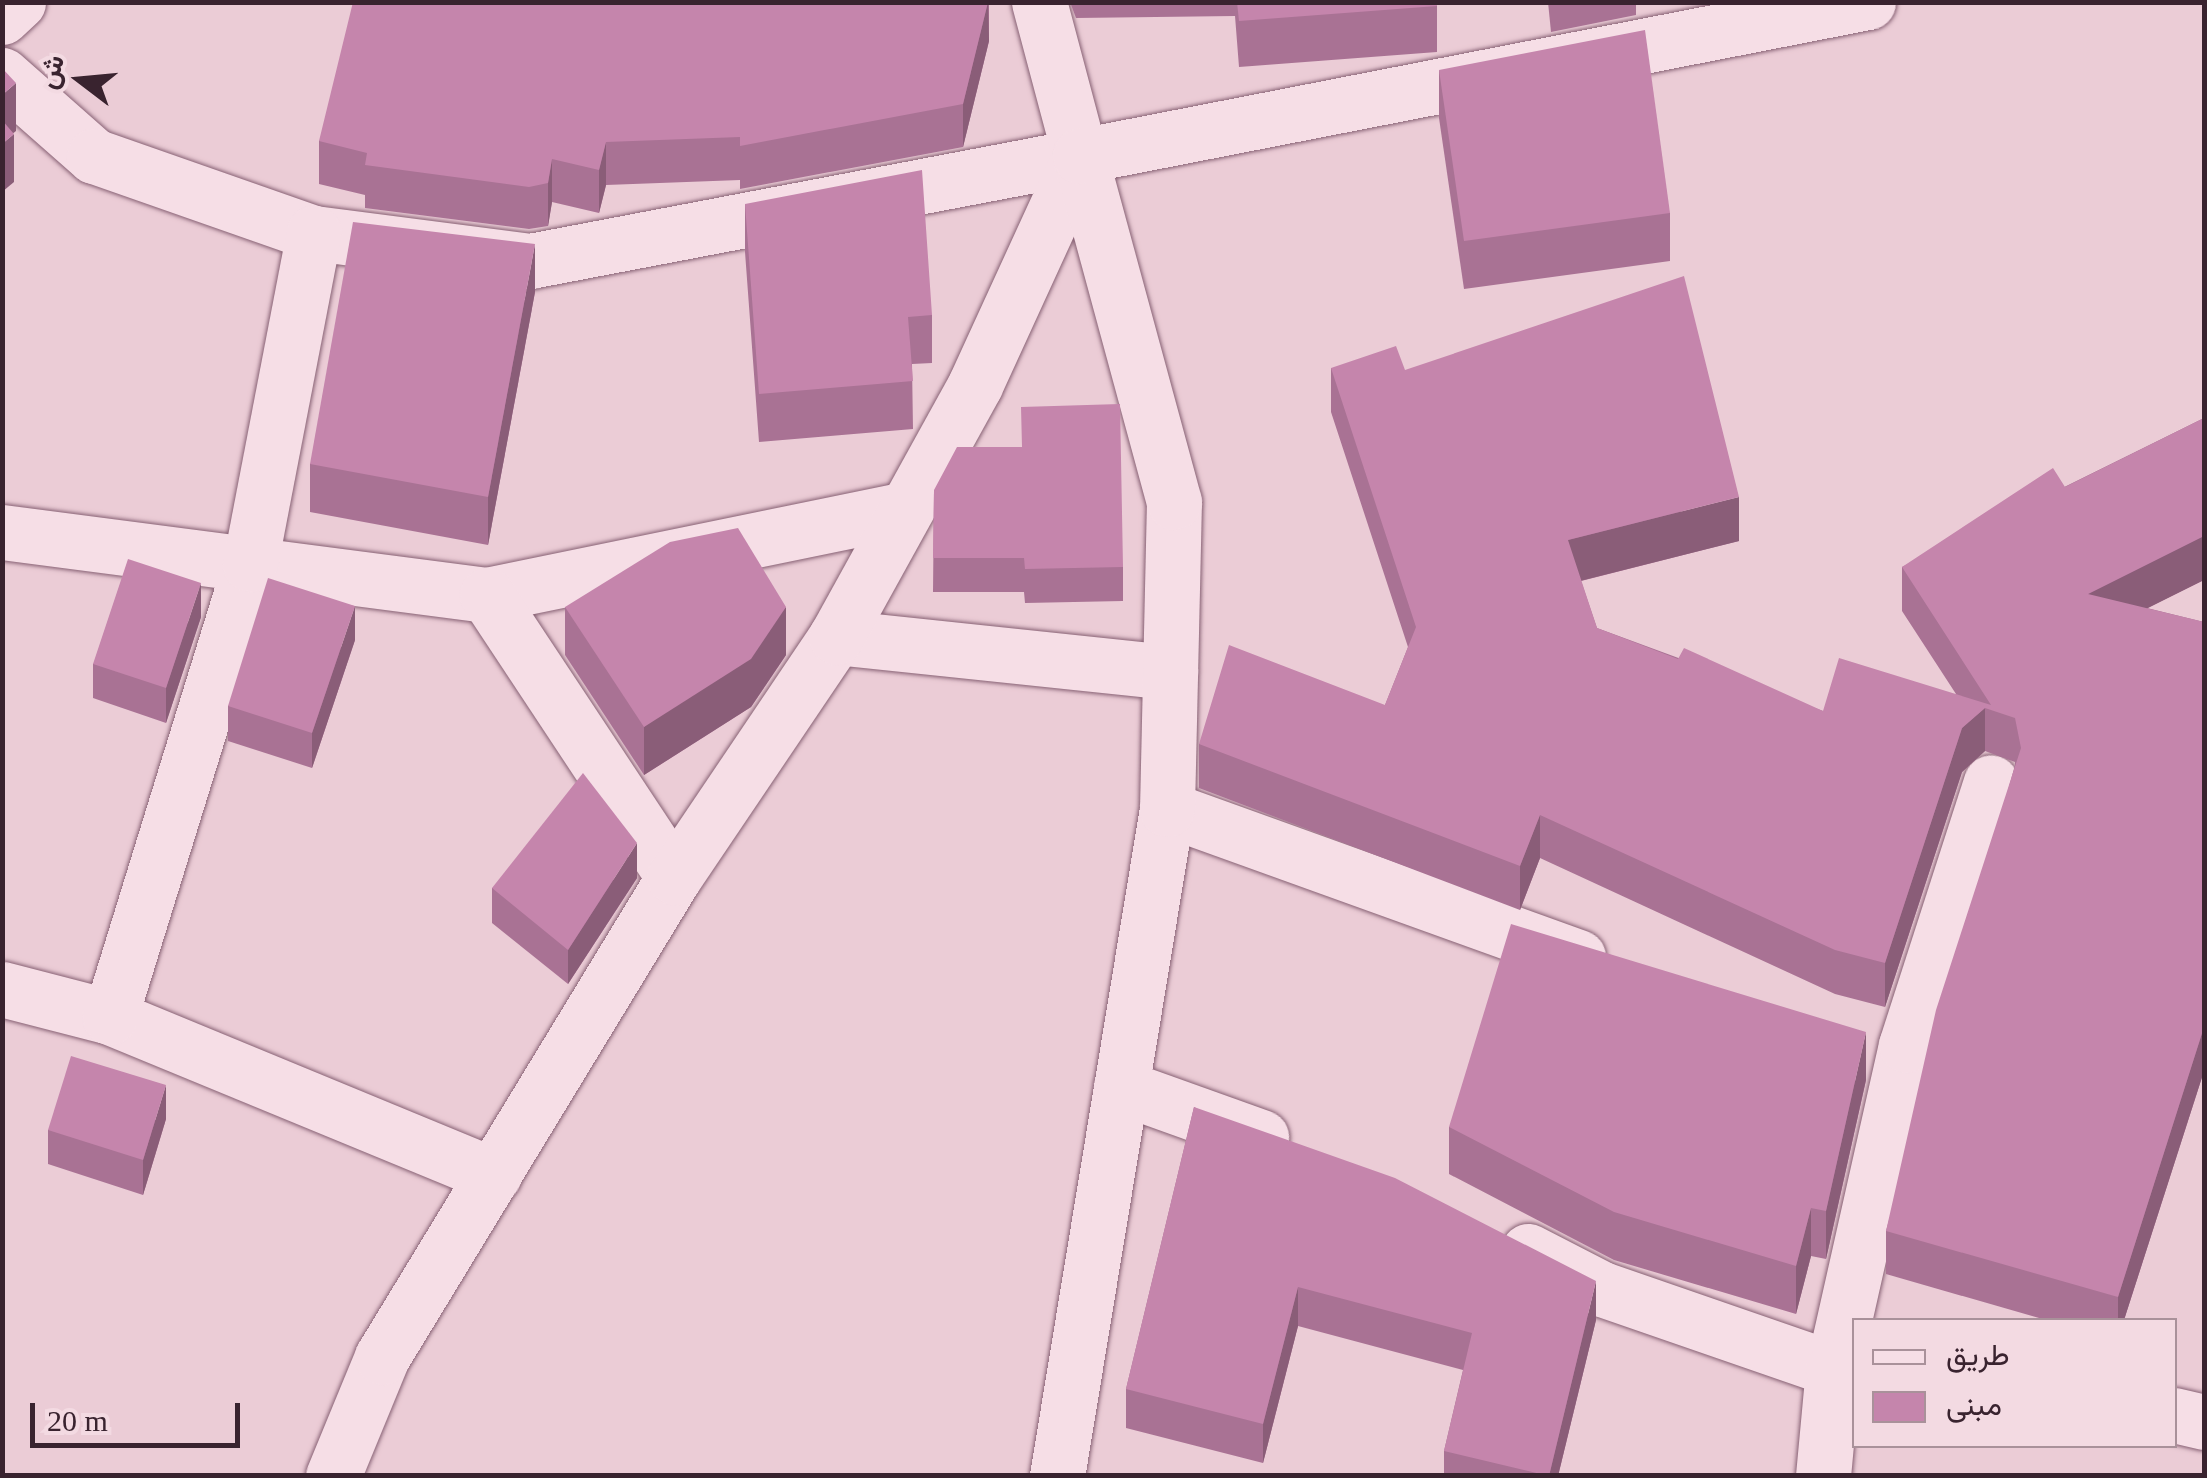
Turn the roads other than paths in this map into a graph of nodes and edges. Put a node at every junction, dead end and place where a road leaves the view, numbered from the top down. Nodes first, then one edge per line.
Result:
1 (18, 2) edge
2 (1039, 2) edge
3 (1842, 5) edge
4 (2, 18) edge
5 (2, 74) edge
6 (1080, 156) junction
7 (314, 233) junction
8 (898, 511) junction
9 (2, 532) edge
10 (250, 564) junction
11 (487, 595) junction
12 (836, 637) junction
13 (1170, 672) junction
14 (1991, 782) dead end
15 (1167, 809) junction
16 (674, 877) junction
17 (1629, 971) edge
18 (2, 989) edge
19 (110, 1017) junction
20 (1850, 1030) edge
21 (1906, 1045) junction
22 (1121, 1087) junction
23 (1318, 1157) edge
24 (494, 1174) junction
25 (1478, 1225) edge
26 (1854, 1318) edge
27 (1852, 1326) edge
28 (1844, 1368) edge
29 (2177, 1416) edge
30 (2204, 1422) edge
31 (333, 1476) edge
32 (1057, 1476) edge
33 (1823, 1476) edge

1 - 4 street
2 - 6 street
3 - 6 street
5 - 7 street
6 - 7 street
6 - 8 street
6 - 13 street
7 - 10 street
8 - 11 street
8 - 12 street
9 - 10 street
10 - 11 street
10 - 19 street
11 - 16 street
12 - 13 street
12 - 16 street
13 - 15 street
14 - 21 street
15 - 17 street
15 - 22 street
16 - 24 street
18 - 19 street
19 - 24 street
20 - 21 street
21 - 26 street
22 - 23 street
22 - 32 street
24 - 31 street
25 - 28 street
27 - 28 street
28 - 33 street
29 - 30 street

